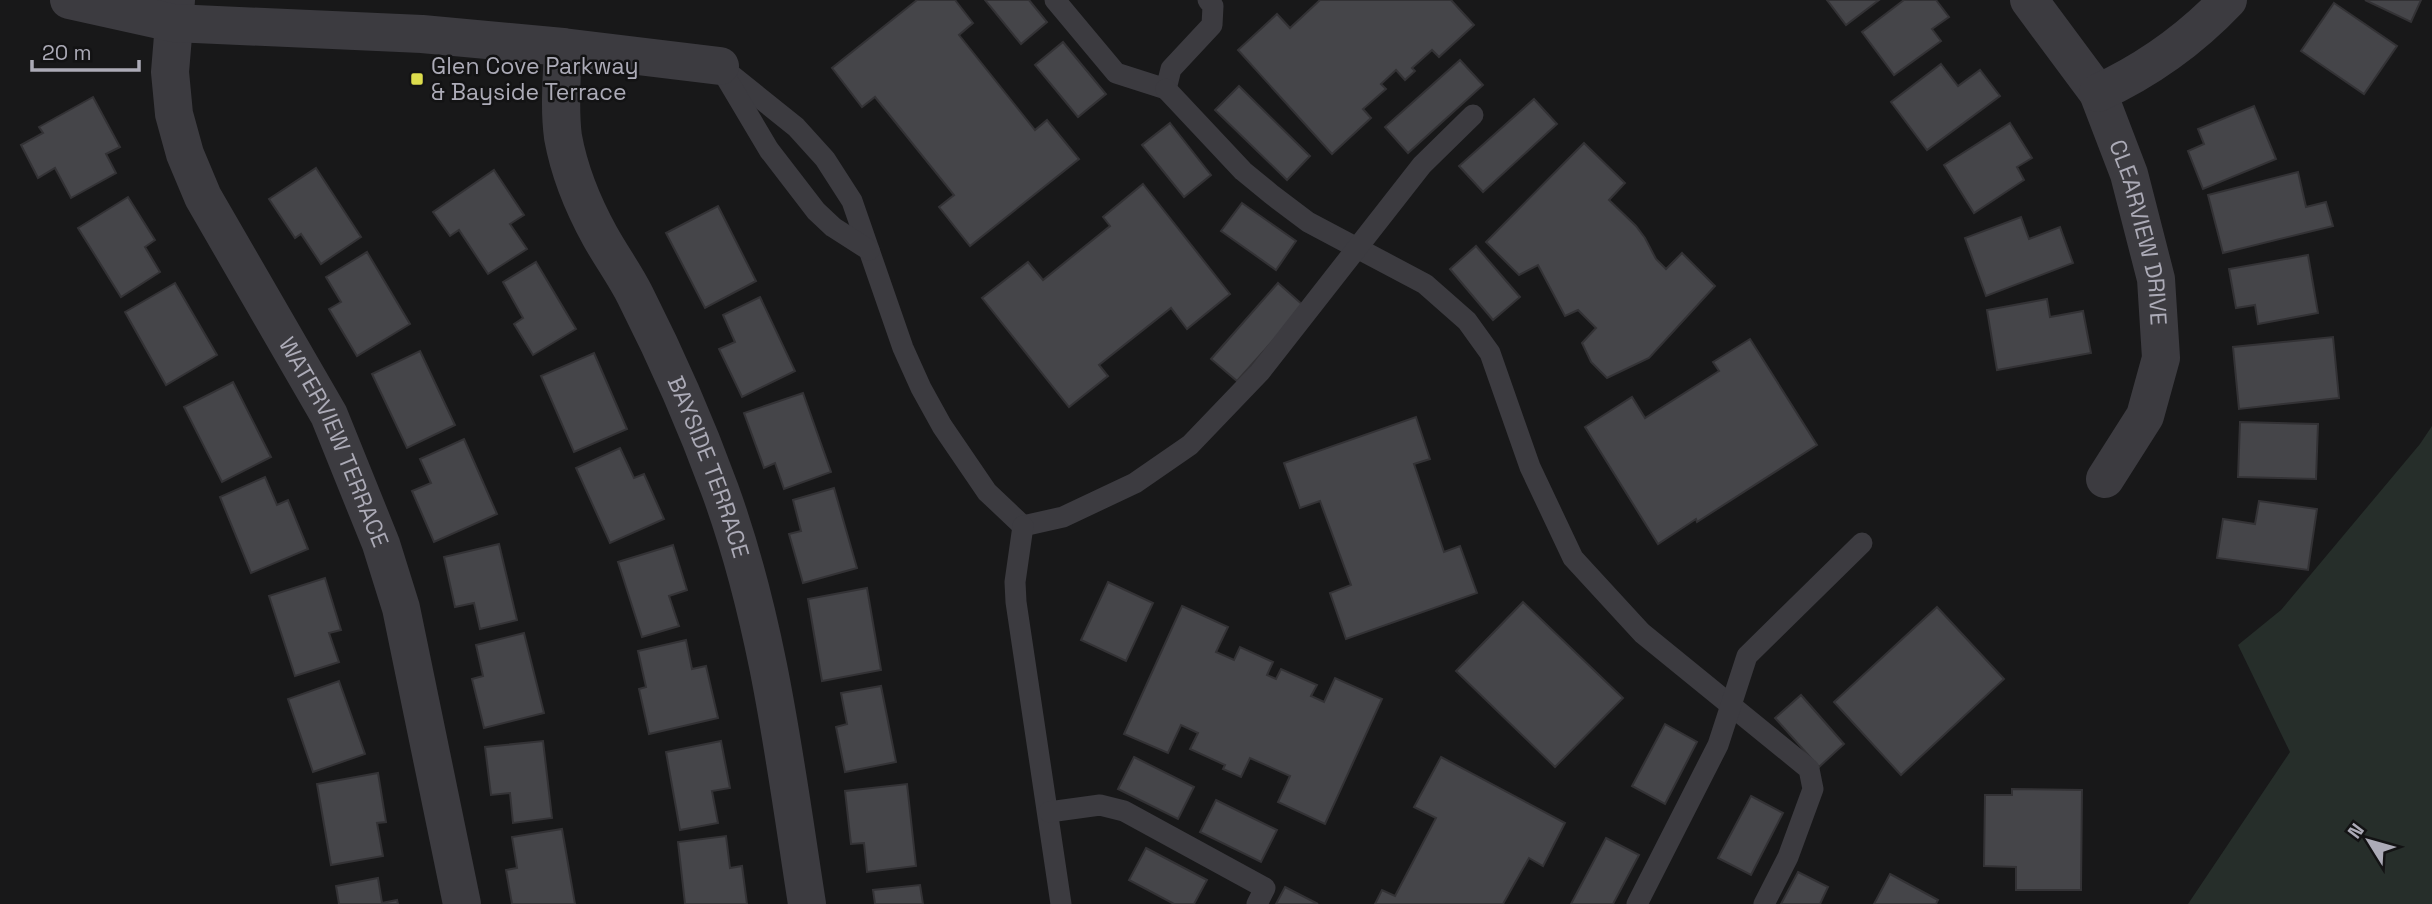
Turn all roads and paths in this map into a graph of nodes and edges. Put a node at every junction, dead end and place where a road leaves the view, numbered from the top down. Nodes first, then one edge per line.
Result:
1 (69, 0) edge
2 (1055, 0) edge
3 (1208, 0) edge
4 (2029, 0) edge
5 (2228, 0) edge
6 (175, 12) edge
7 (563, 47) junction
8 (720, 66) junction
9 (1166, 89) junction
10 (2098, 93) junction
11 (1474, 115) dead end
12 (1358, 247) junction
13 (869, 250) junction
14 (2105, 478) dead end
15 (1023, 526) junction
16 (1862, 543) dead end
17 (1732, 706) junction
18 (1049, 813) junction
19 (462, 904) edge
20 (807, 904) edge
21 (1061, 904) edge
22 (1257, 904) edge
23 (1637, 904) edge
24 (1763, 904) edge

1 - 6 street
2 - 9 lane
3 - 9 lane
4 - 10 street, CLEARVIEW DRIVE
5 - 10 street
6 - 7 street
6 - 19 street, WATERVIEW TERRACE
7 - 8 street
7 - 20 street, BAYSIDE TERRACE
8 - 13 lane
8 - 13 lane
9 - 12 lane
10 - 14 street, CLEARVIEW DRIVE
11 - 12 lane
12 - 15 lane
12 - 17 lane
13 - 15 lane
15 - 18 lane
16 - 17 lane
17 - 23 lane
17 - 24 lane
18 - 21 lane
18 - 22 lane

